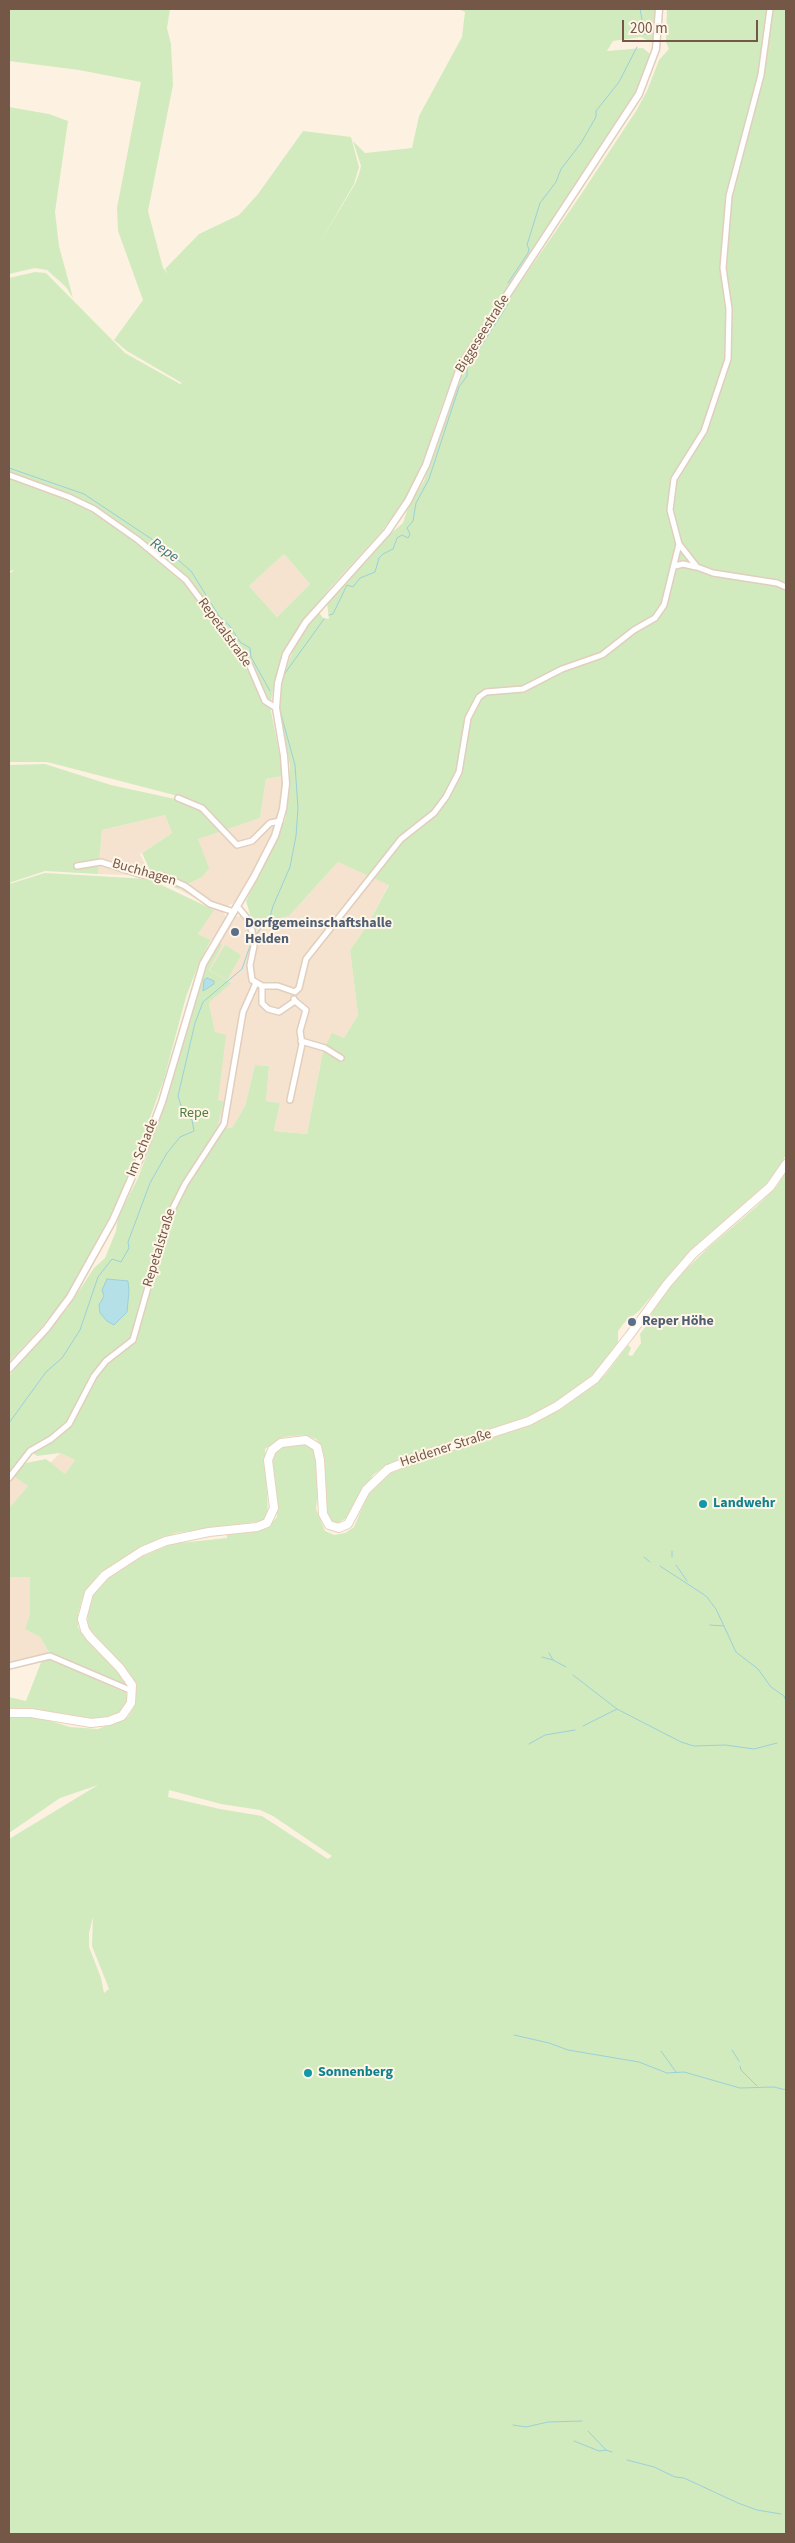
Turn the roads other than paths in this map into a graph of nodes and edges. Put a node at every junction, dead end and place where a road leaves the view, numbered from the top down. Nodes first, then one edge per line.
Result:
1 (659, 9) edge
2 (770, 9) edge
3 (9, 475) edge
4 (679, 544) junction
5 (675, 566) junction
6 (697, 567) junction
7 (786, 587) edge
8 (276, 708) junction
9 (178, 798) dead end
10 (280, 821) junction
11 (77, 866) dead end
12 (235, 909) junction
13 (256, 983) junction
14 (262, 986) junction
15 (296, 992) junction
16 (295, 1001) junction
17 (301, 1041) junction
18 (341, 1058) dead end
19 (290, 1100) dead end
20 (786, 1164) edge
21 (9, 1369) edge
22 (9, 1478) edge
23 (9, 1666) edge
24 (133, 1692) junction
25 (9, 1714) edge

1 - 8 street, Biggeseestraße
2 - 4 street
3 - 8 street, Repetalstraße
4 - 5 street
4 - 6 street
5 - 6 street
5 - 15 street
6 - 7 street
8 - 10 street
9 - 10 street
10 - 12 street
11 - 12 street, Buchhagen
12 - 13 street
12 - 21 street, Im Schade
13 - 14 street
13 - 22 street, Repetalstraße
14 - 15 street
14 - 16 street
15 - 16 street
16 - 17 street
17 - 18 street
17 - 19 street
20 - 24 main road, Heldener Straße
23 - 24 street
24 - 25 main road

